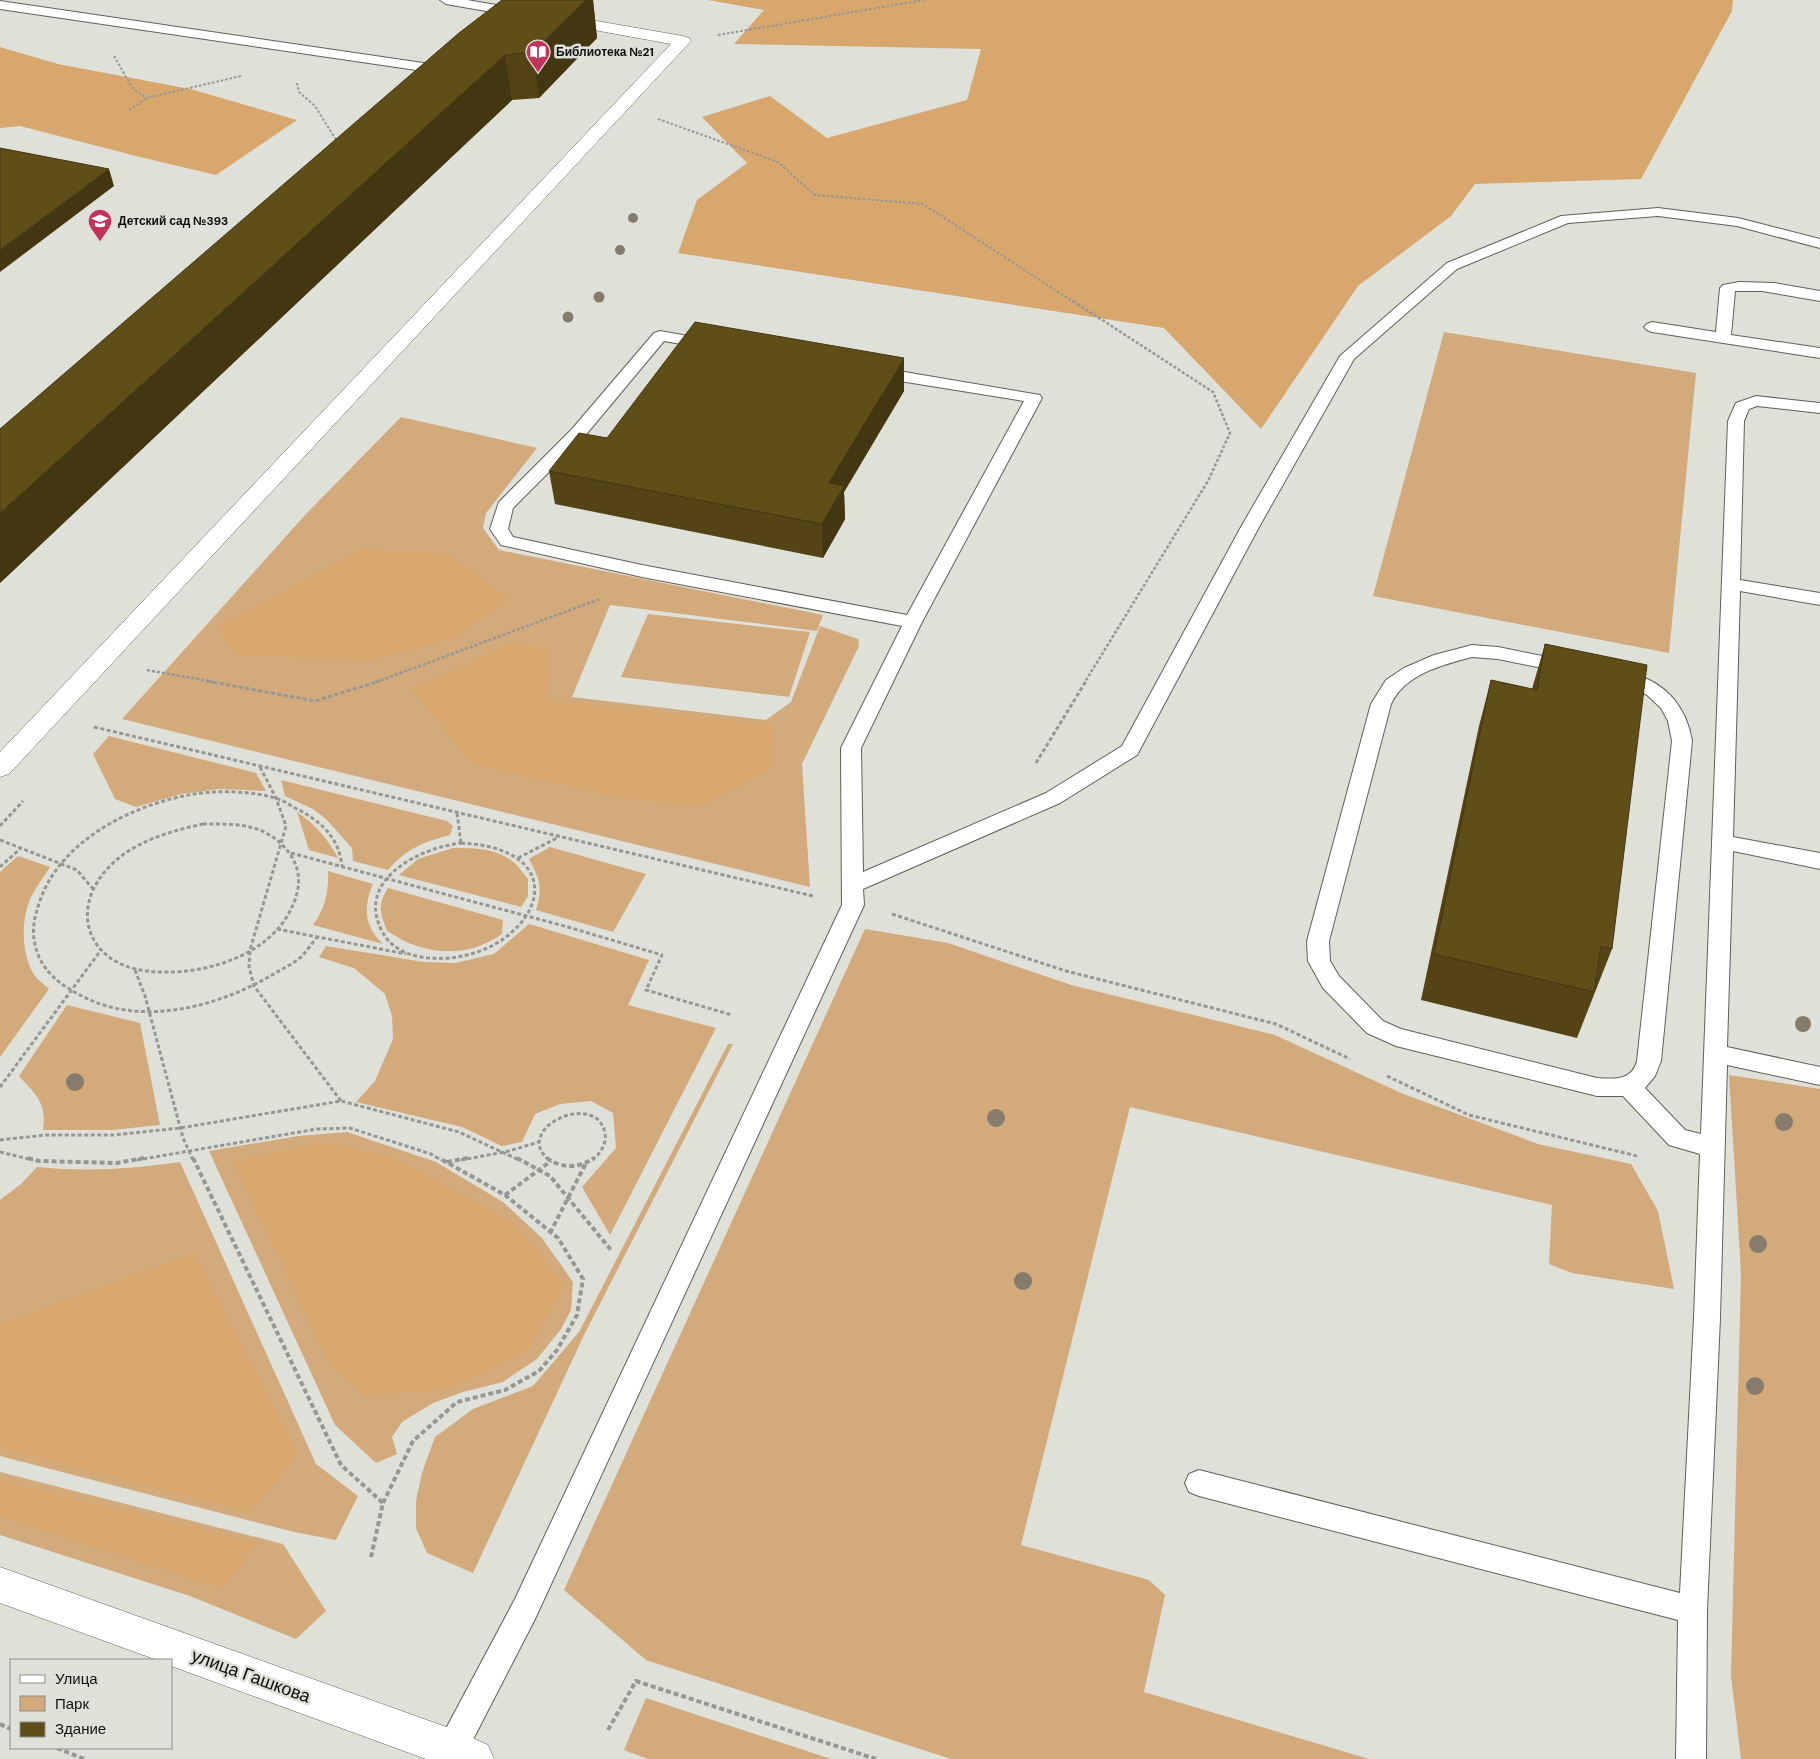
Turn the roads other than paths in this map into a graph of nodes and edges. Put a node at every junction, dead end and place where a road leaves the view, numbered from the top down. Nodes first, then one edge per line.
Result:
1 (446, 0) edge
2 (0, 5) edge
3 (527, 7) edge
4 (510, 25) edge
5 (463, 63) edge
6 (1820, 244) edge
7 (1820, 296) edge
8 (1652, 327) dead end
9 (1723, 338) junction
10 (729, 348) edge
11 (1820, 353) edge
12 (857, 369) edge
13 (1820, 408) edge
14 (1731, 584) junction
15 (1820, 599) edge
16 (913, 622) junction
17 (0, 768) edge
18 (1722, 842) junction
19 (1820, 861) edge
20 (852, 885) junction
21 (1715, 1053) junction
22 (1820, 1076) edge
23 (1628, 1086) junction
24 (1712, 1146) junction
25 (1199, 1483) dead end
26 (0, 1585) edge
27 (1693, 1610) junction
28 (457, 1756) edge
29 (1691, 1759) edge

1 - 3 lane
2 - 5 lane
3 - 4 lane
3 - 17 street
6 - 20 lane
7 - 9 lane
8 - 9 lane
9 - 11 lane
10 - 16 lane
12 - 16 lane
13 - 14 lane
14 - 15 lane
14 - 18 lane
16 - 20 lane
18 - 19 lane
18 - 21 lane
20 - 28 lane
21 - 22 lane
21 - 24 lane
23 - 23 lane
23 - 24 lane
24 - 27 lane
25 - 27 lane
26 - 28 street, улица Гашкова
27 - 29 lane

